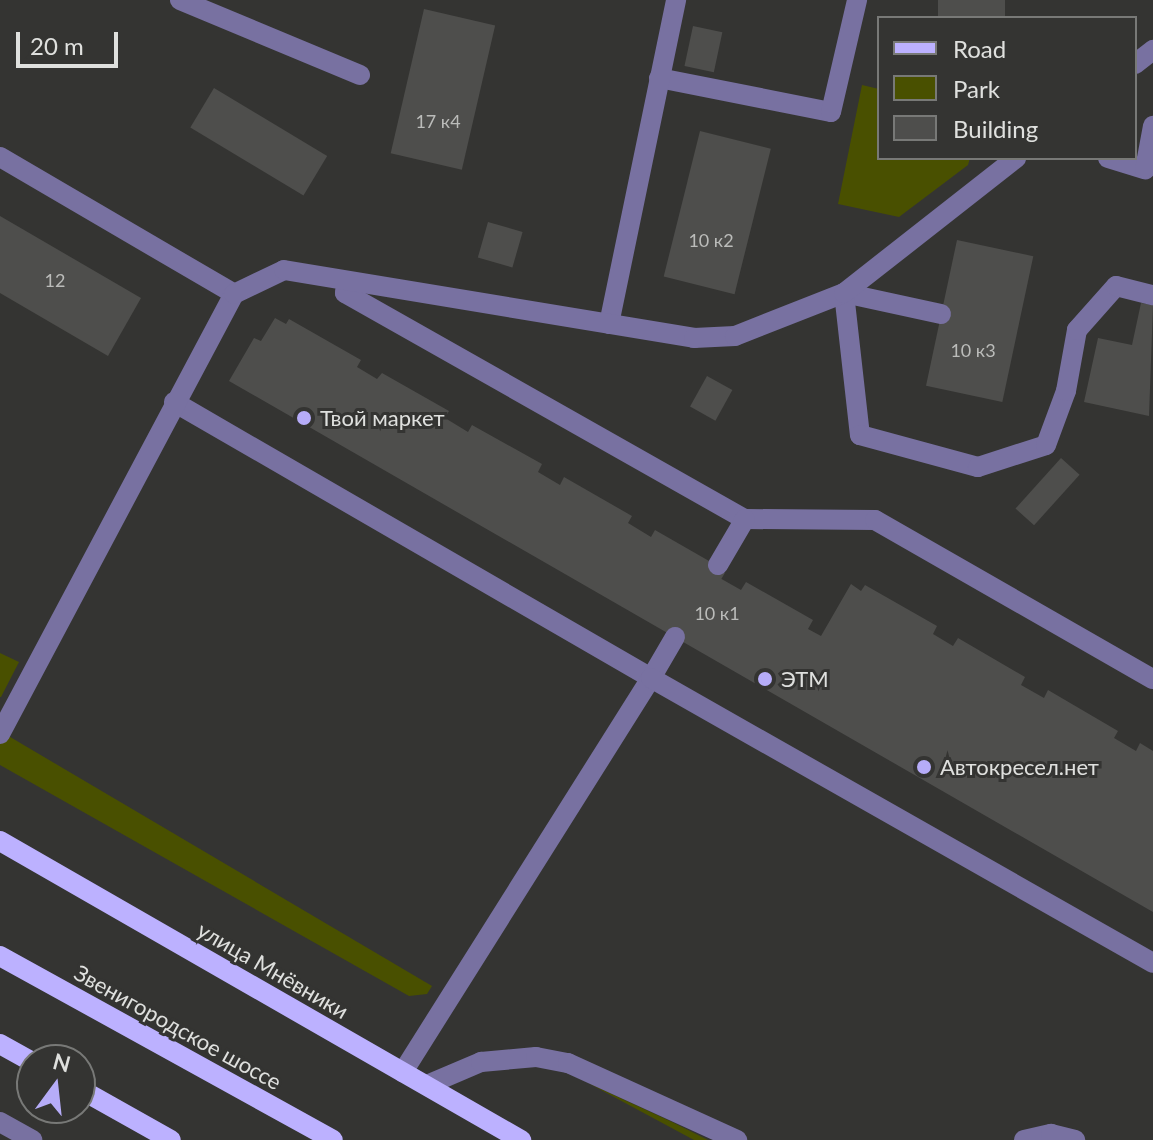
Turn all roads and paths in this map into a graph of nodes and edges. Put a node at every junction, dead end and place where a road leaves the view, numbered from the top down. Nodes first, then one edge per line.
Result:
1 (180, 0) edge
2 (676, 0) edge
3 (857, 0) edge
4 (1153, 50) edge
5 (1137, 62) edge
6 (360, 75) dead end
7 (659, 78) junction
8 (1153, 126) edge
9 (0, 157) edge
10 (1013, 160) edge
11 (1115, 160) edge
12 (346, 284) junction
13 (844, 293) junction
14 (234, 294) junction
15 (1153, 295) edge
16 (941, 314) dead end
17 (609, 324) junction
18 (174, 402) junction
19 (745, 519) junction
20 (718, 565) tunnel mouth
21 (675, 637) tunnel mouth
22 (651, 678) junction
23 (1153, 679) edge
24 (0, 734) edge
25 (0, 841) edge
26 (0, 956) edge
27 (1153, 963) edge
28 (403, 1072) junction
29 (427, 1085) junction
30 (96, 1098) edge
31 (0, 1122) edge
32 (32, 1140) edge
33 (171, 1140) edge
34 (333, 1140) edge
35 (521, 1140) edge
36 (737, 1140) edge
37 (1024, 1140) edge
38 (1075, 1140) edge

1 - 6 lane
2 - 7 lane
3 - 7 lane
4 - 5 lane
7 - 17 lane
8 - 11 lane
9 - 14 lane
10 - 13 lane
12 - 14 lane
12 - 17 lane
12 - 19 lane
13 - 15 lane
13 - 16 lane
13 - 17 lane
14 - 18 lane
18 - 22 lane
18 - 24 lane
19 - 20 lane
19 - 23 lane
21 - 22 lane
22 - 27 lane
22 - 28 lane
25 - 28 main road, улица Мнёвники
26 - 34 main road, Звенигородское шоссе
28 - 29 main road, улица Мнёвники
29 - 35 main road, улица Мнёвники
29 - 36 lane
30 - 33 main road
31 - 32 lane
37 - 38 lane

